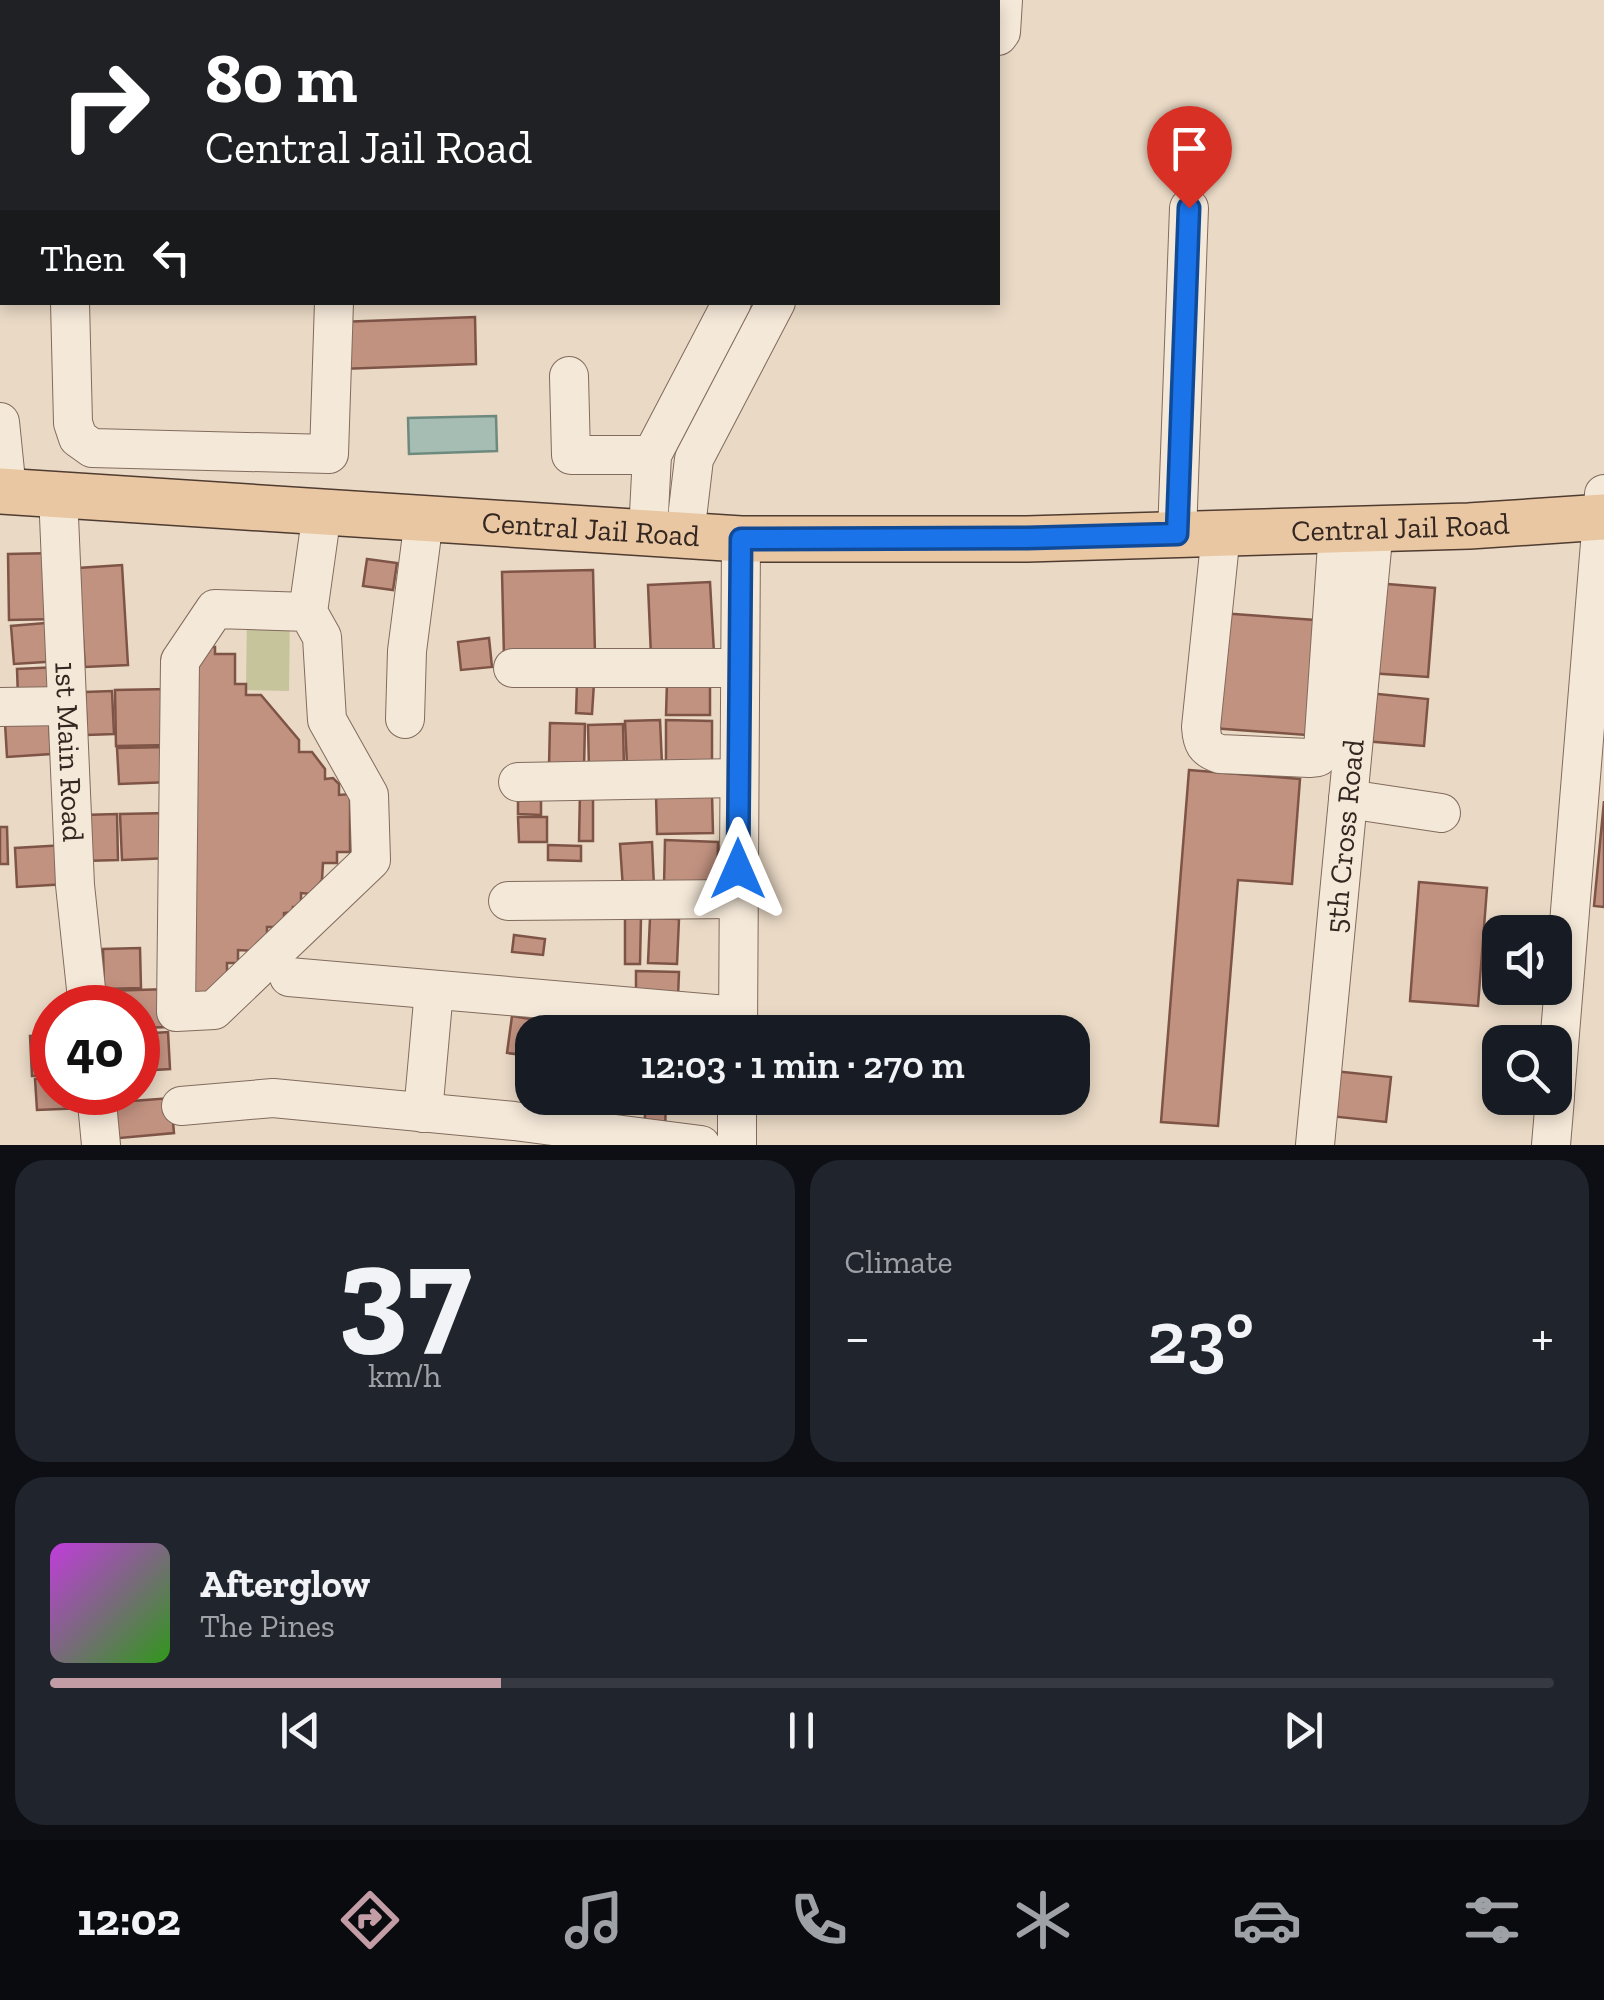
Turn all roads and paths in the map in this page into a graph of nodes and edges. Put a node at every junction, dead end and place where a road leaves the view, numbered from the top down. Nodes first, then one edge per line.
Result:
1 (1189, 208) dead end
2 (70, 305) edge
3 (334, 305) edge
4 (730, 305) edge
5 (774, 305) edge
6 (569, 376) dead end
7 (0, 422) edge
8 (652, 455) junction
9 (4, 491) edge
10 (58, 494) junction
11 (1603, 509) edge
12 (322, 512) junction
13 (424, 518) junction
14 (1356, 529) junction
15 (1222, 533) junction
16 (666, 534) junction
17 (1177, 534) junction
18 (741, 539) junction
19 (308, 612) junction
20 (513, 668) dead end
21 (739, 668) junction
22 (66, 706) junction
23 (0, 707) edge
24 (405, 719) dead end
25 (738, 778) junction
26 (518, 782) dead end
27 (1348, 800) junction
28 (1441, 813) dead end
29 (738, 899) junction
30 (508, 901) dead end
31 (289, 977) dead end
32 (86, 985) edge
33 (434, 990) junction
34 (658, 1015) edge
35 (738, 1015) edge
36 (1561, 1025) edge
37 (181, 1106) dead end
38 (424, 1113) junction
39 (98, 1115) edge
40 (738, 1115) edge
41 (1553, 1115) edge
42 (101, 1145) edge
43 (701, 1145) edge
44 (737, 1145) edge
45 (1314, 1145) edge
46 (1551, 1145) edge

1 - 17 street
2 - 3 street
4 - 8 street
5 - 16 street
6 - 8 street
7 - 9 street
8 - 16 street
9 - 10 main road, Central Jail Road
10 - 12 main road, Central Jail Road
10 - 22 street, 1st Main Road
11 - 14 main road, Central Jail Road
11 - 36 street
12 - 13 main road, Central Jail Road
12 - 19 street
13 - 16 main road, Central Jail Road
13 - 24 street
14 - 15 main road, Central Jail Road
14 - 15 street
14 - 27 street, 5th Cross Road
15 - 17 main road, Central Jail Road
16 - 18 main road, Central Jail Road
17 - 18 main road, Central Jail Road
18 - 21 street
19 - 19 street
20 - 21 street
21 - 25 street
22 - 23 street
22 - 32 street, 1st Main Road
25 - 26 street
25 - 29 street
27 - 28 street
27 - 45 street, 5th Cross Road
29 - 30 street
29 - 35 street
31 - 33 street
33 - 34 street
33 - 38 street
37 - 38 street
38 - 43 street
39 - 42 street
40 - 44 street
41 - 46 street

